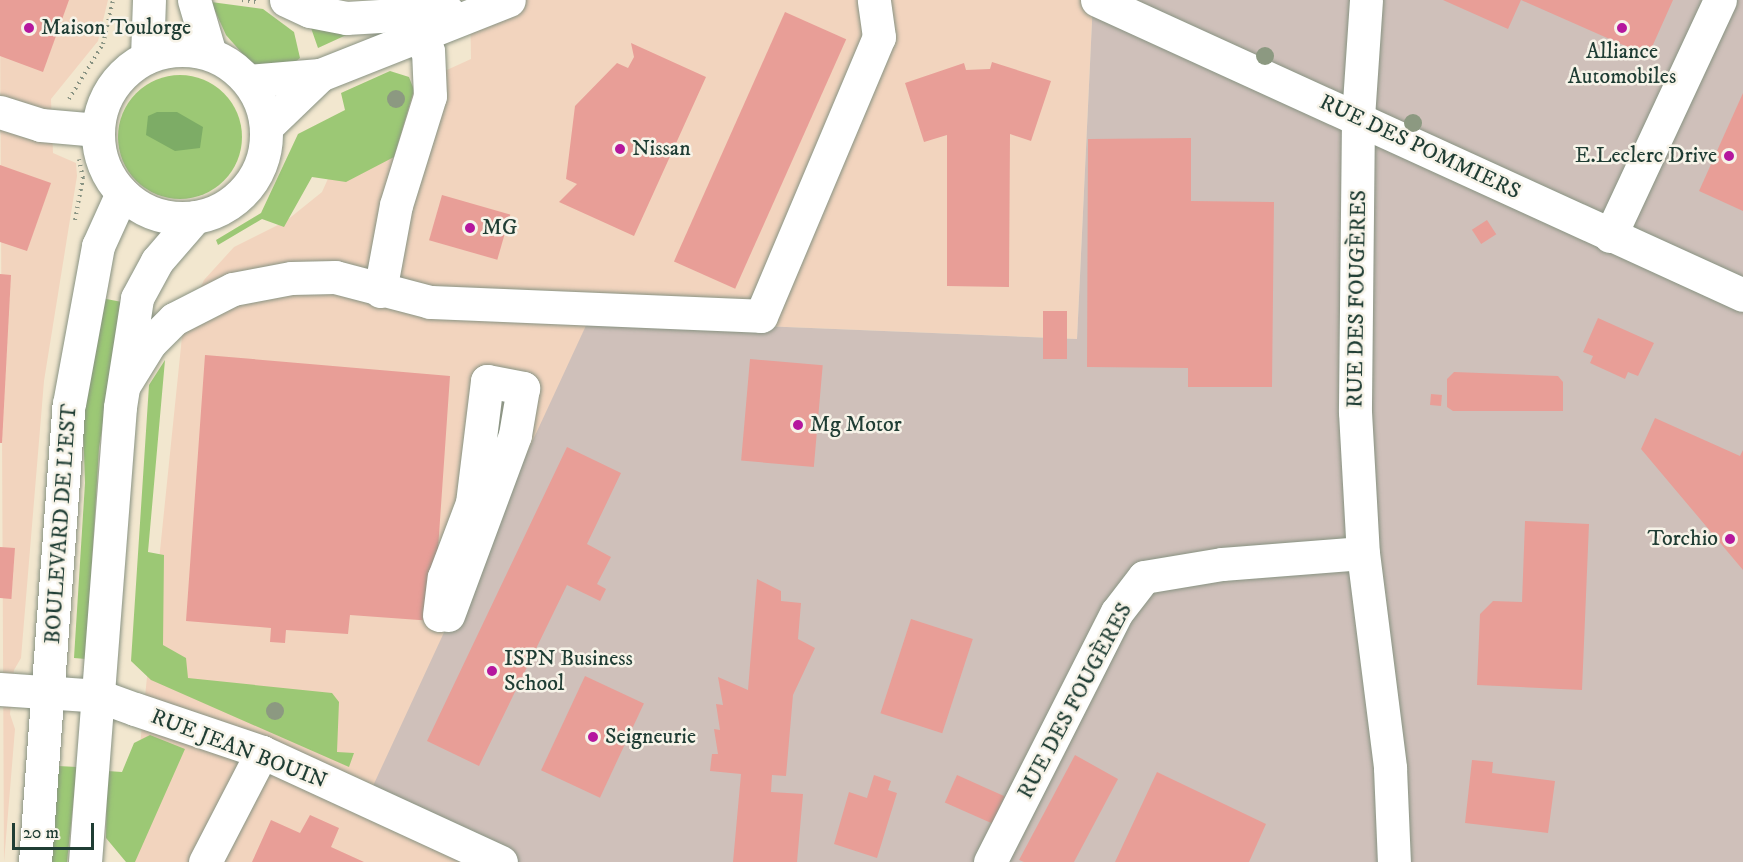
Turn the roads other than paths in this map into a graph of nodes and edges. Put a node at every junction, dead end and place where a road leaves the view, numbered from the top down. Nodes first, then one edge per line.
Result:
1 (149, 0) edge
2 (194, 0) edge
3 (874, 0) edge
4 (1097, 0) edge
5 (1366, 0) edge
6 (1720, 0) edge
7 (274, 2) edge
8 (502, 3) edge
9 (416, 37) junction
10 (210, 54) junction
11 (147, 57) junction
12 (320, 75) junction
13 (248, 81) junction
14 (0, 112) edge
15 (1358, 118) junction
16 (266, 127) junction
17 (98, 130) junction
18 (122, 193) junction
19 (195, 217) junction
20 (1610, 236) junction
21 (380, 291) junction
22 (1743, 296) edge
23 (124, 384) junction
24 (1363, 553) junction
25 (444, 615) joint
26 (0, 689) edge
27 (49, 691) junction
28 (99, 696) junction
29 (262, 753) junction
30 (35, 862) edge
31 (85, 862) edge
32 (205, 862) edge
33 (501, 862) edge
34 (990, 862) edge
35 (1394, 862) edge

1 - 11 street
2 - 10 street
3 - 21 street
4 - 15 street, RUE DES POMMIERS
5 - 15 street, RUE DES FOUGÈRES
6 - 20 street
7 - 8 street
8 - 9 street
9 - 12 street
9 - 21 street
10 - 11 street
10 - 13 street
11 - 17 street
12 - 13 street
12 - 16 street
13 - 16 street
14 - 17 street
15 - 20 street, RUE DES POMMIERS
15 - 24 street, RUE DES FOUGÈRES
16 - 19 street
17 - 18 street
18 - 19 street
18 - 27 street, BOULEVARD DE L'EST
19 - 23 street
20 - 22 street, RUE DES POMMIERS
21 - 23 street
23 - 28 street
24 - 34 street, RUE DES FOUGÈRES
24 - 35 street, RUE DES FOUGÈRES
25 - 25 street
26 - 27 street, RUE JEAN BOUIN
27 - 28 street, RUE JEAN BOUIN
27 - 30 street, BOULEVARD DE L'EST
28 - 29 street, RUE JEAN BOUIN
28 - 31 street
29 - 32 street
29 - 33 street, RUE JEAN BOUIN

